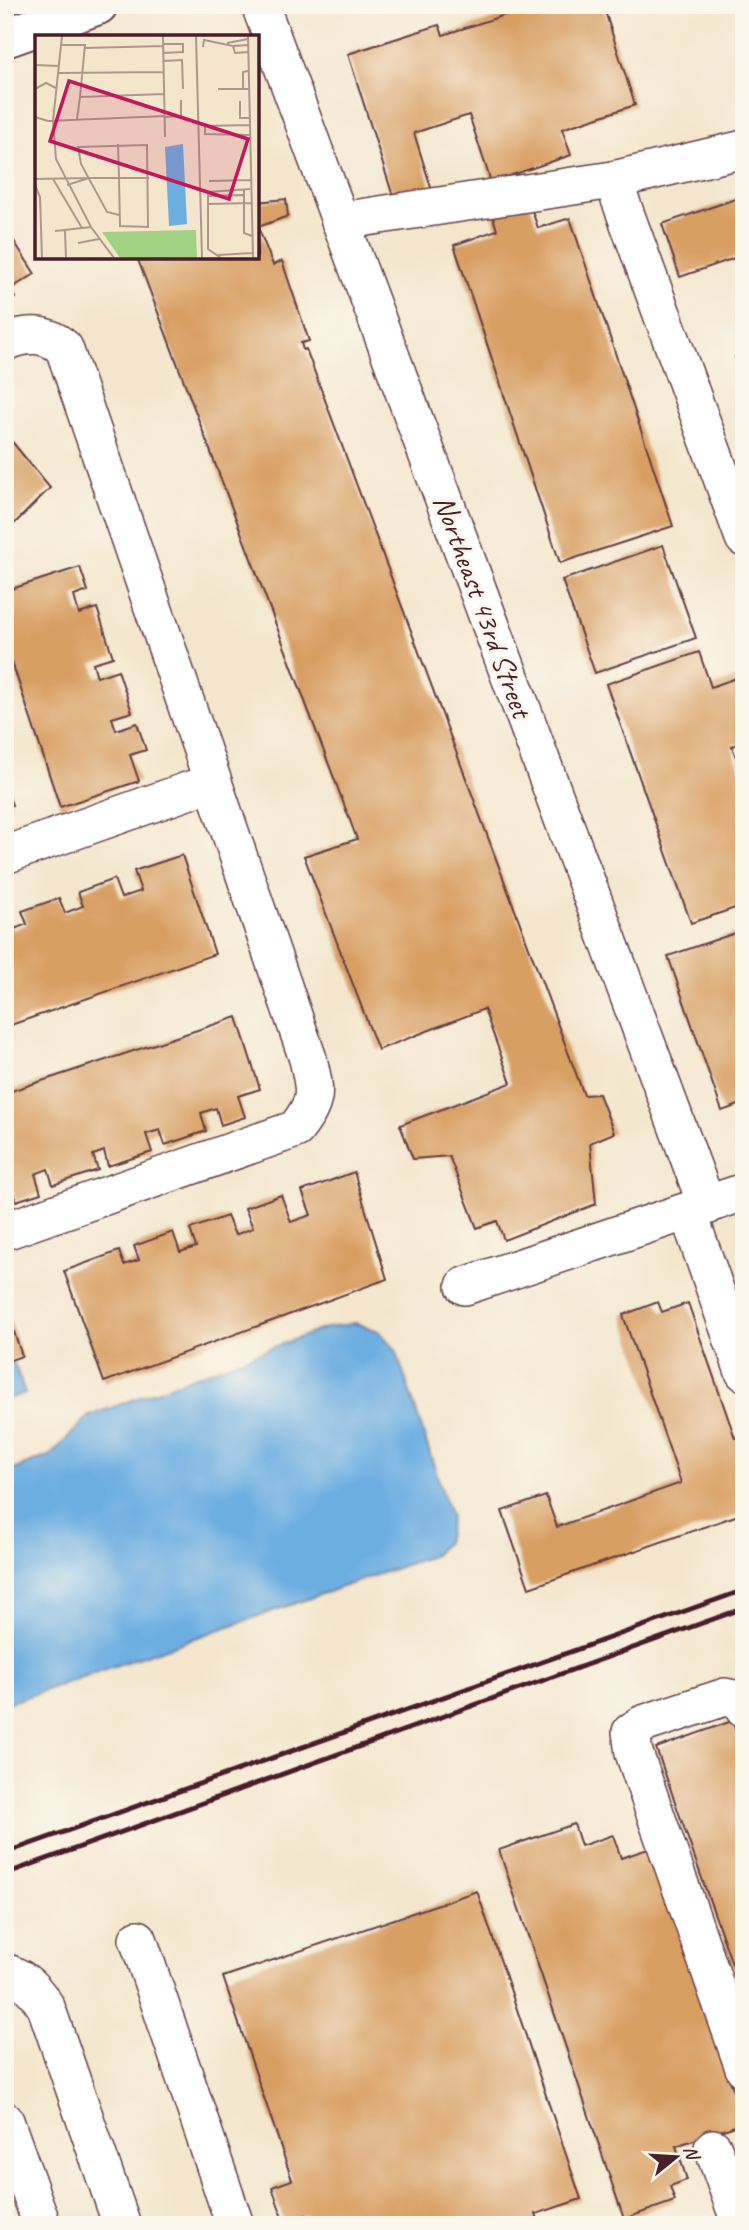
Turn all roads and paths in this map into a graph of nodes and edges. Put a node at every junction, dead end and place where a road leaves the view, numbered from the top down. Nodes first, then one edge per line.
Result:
1 (98, 5) edge
2 (260, 5) edge
3 (5, 38) edge
4 (744, 149) edge
5 (613, 180) junction
6 (340, 222) junction
7 (5, 342) edge
8 (744, 538) edge
9 (213, 782) junction
10 (5, 855) edge
11 (744, 1192) edge
12 (698, 1209) junction
13 (5, 1231) edge
14 (465, 1286) dead end
15 (744, 1372) edge
16 (744, 1709) edge
17 (138, 1939) dead end
18 (5, 1972) edge
19 (744, 2068) edge
20 (5, 2121) edge
21 (713, 2148) dead end
22 (42, 2225) edge
23 (122, 2225) edge
24 (235, 2225) edge
25 (741, 2225) edge

1 - 3 main road
2 - 6 street, Northeast 43rd Street
4 - 5 street
5 - 6 street
5 - 8 street
6 - 12 street, Northeast 43rd Street
7 - 9 street
9 - 10 street
9 - 13 street
11 - 12 street
12 - 14 street
12 - 15 street, Northeast 43rd Street
16 - 19 street
17 - 24 street
18 - 23 street
20 - 22 street
21 - 25 street

